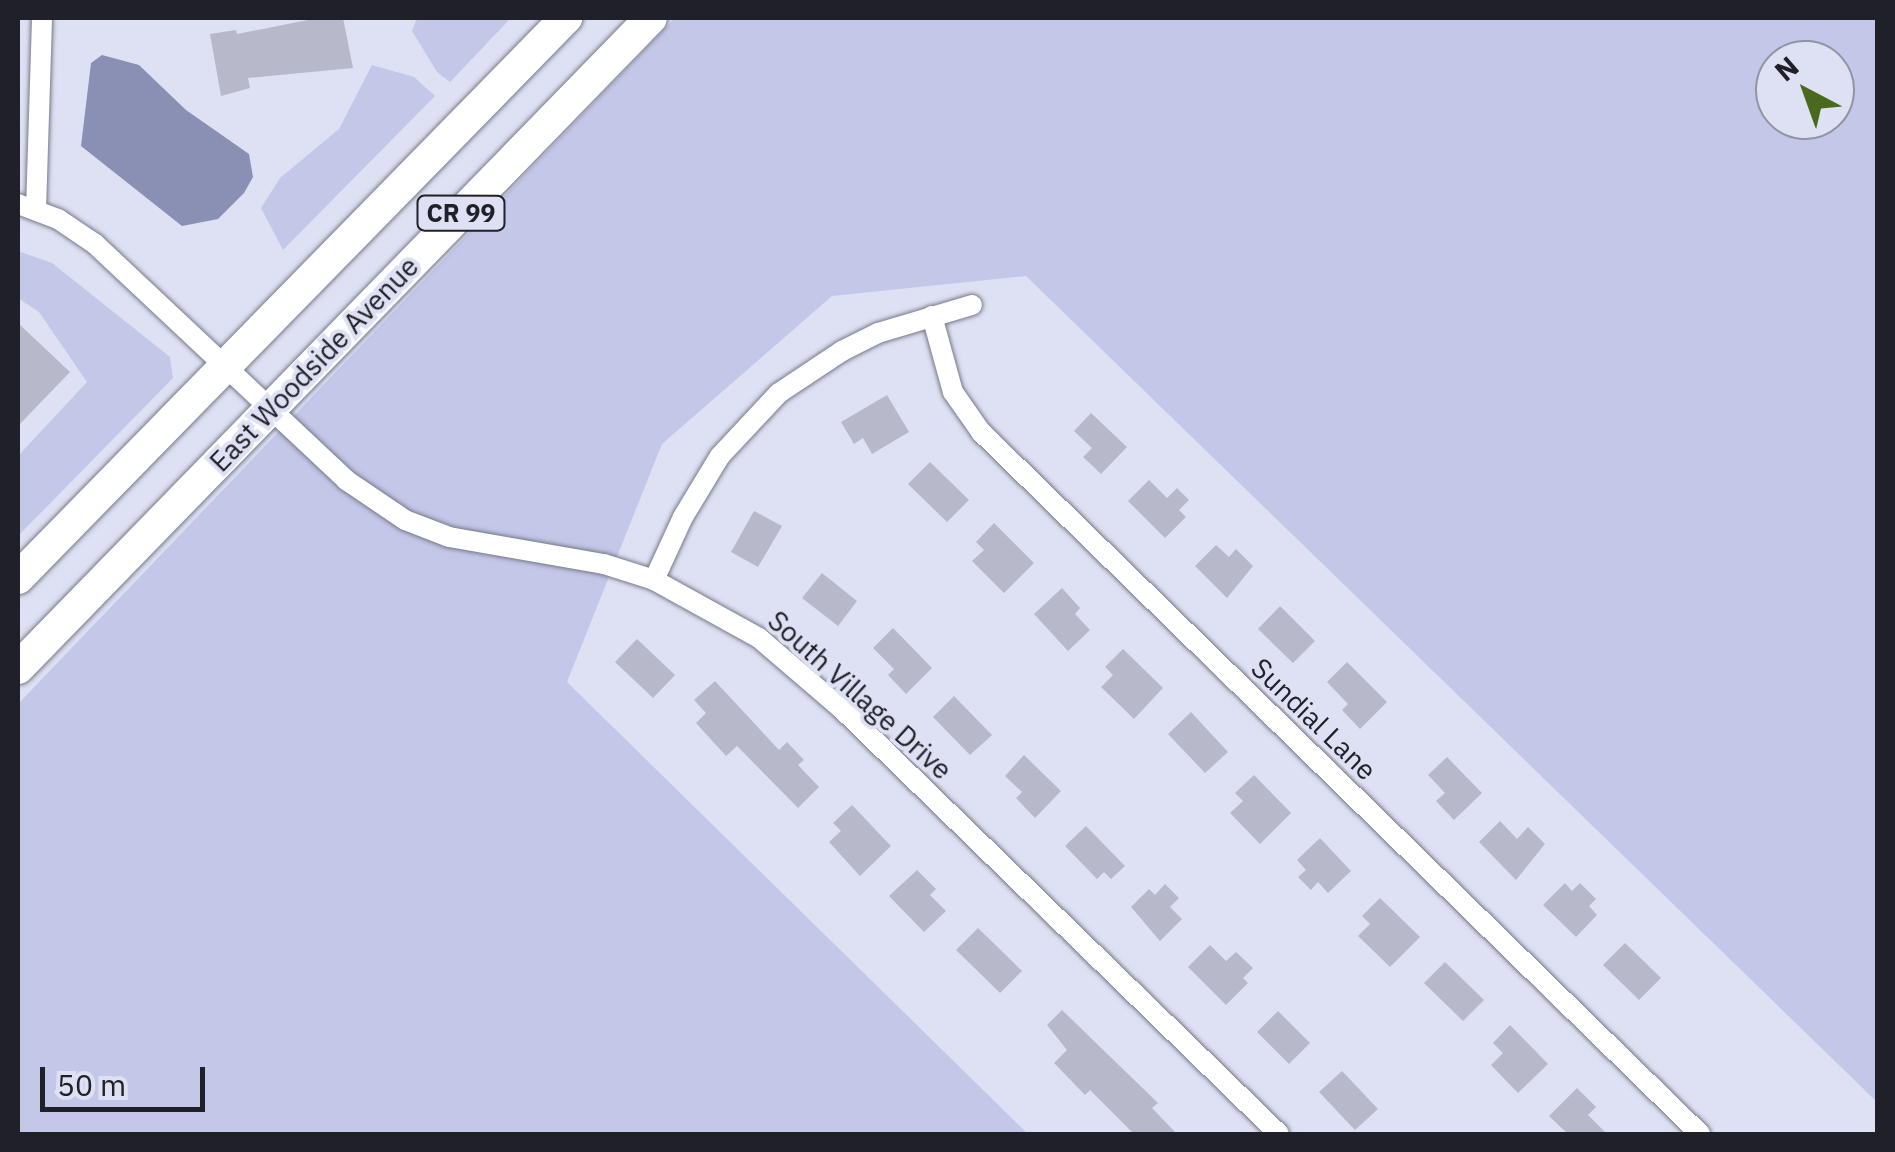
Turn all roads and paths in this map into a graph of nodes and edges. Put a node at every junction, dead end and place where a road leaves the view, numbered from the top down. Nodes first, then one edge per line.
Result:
1 (42, 18) edge
2 (566, 18) edge
3 (651, 18) edge
4 (27, 207) edge
5 (972, 305) dead end
6 (932, 316) junction
7 (225, 366) junction
8 (270, 410) junction
9 (18, 578) edge
10 (654, 580) junction
11 (18, 668) edge
12 (1279, 1134) edge
13 (1700, 1134) edge

1 - 4 street
2 - 7 main road, CR 99
3 - 8 main road, East Woodside Avenue / CR 99
4 - 7 street, South Village Drive
5 - 6 street
6 - 10 street
6 - 13 street, Sundial Lane
7 - 8 street, South Village Drive
7 - 9 main road, CR 99
8 - 10 street, South Village Drive
8 - 11 main road, East Woodside Avenue / CR 99
10 - 12 street, South Village Drive

